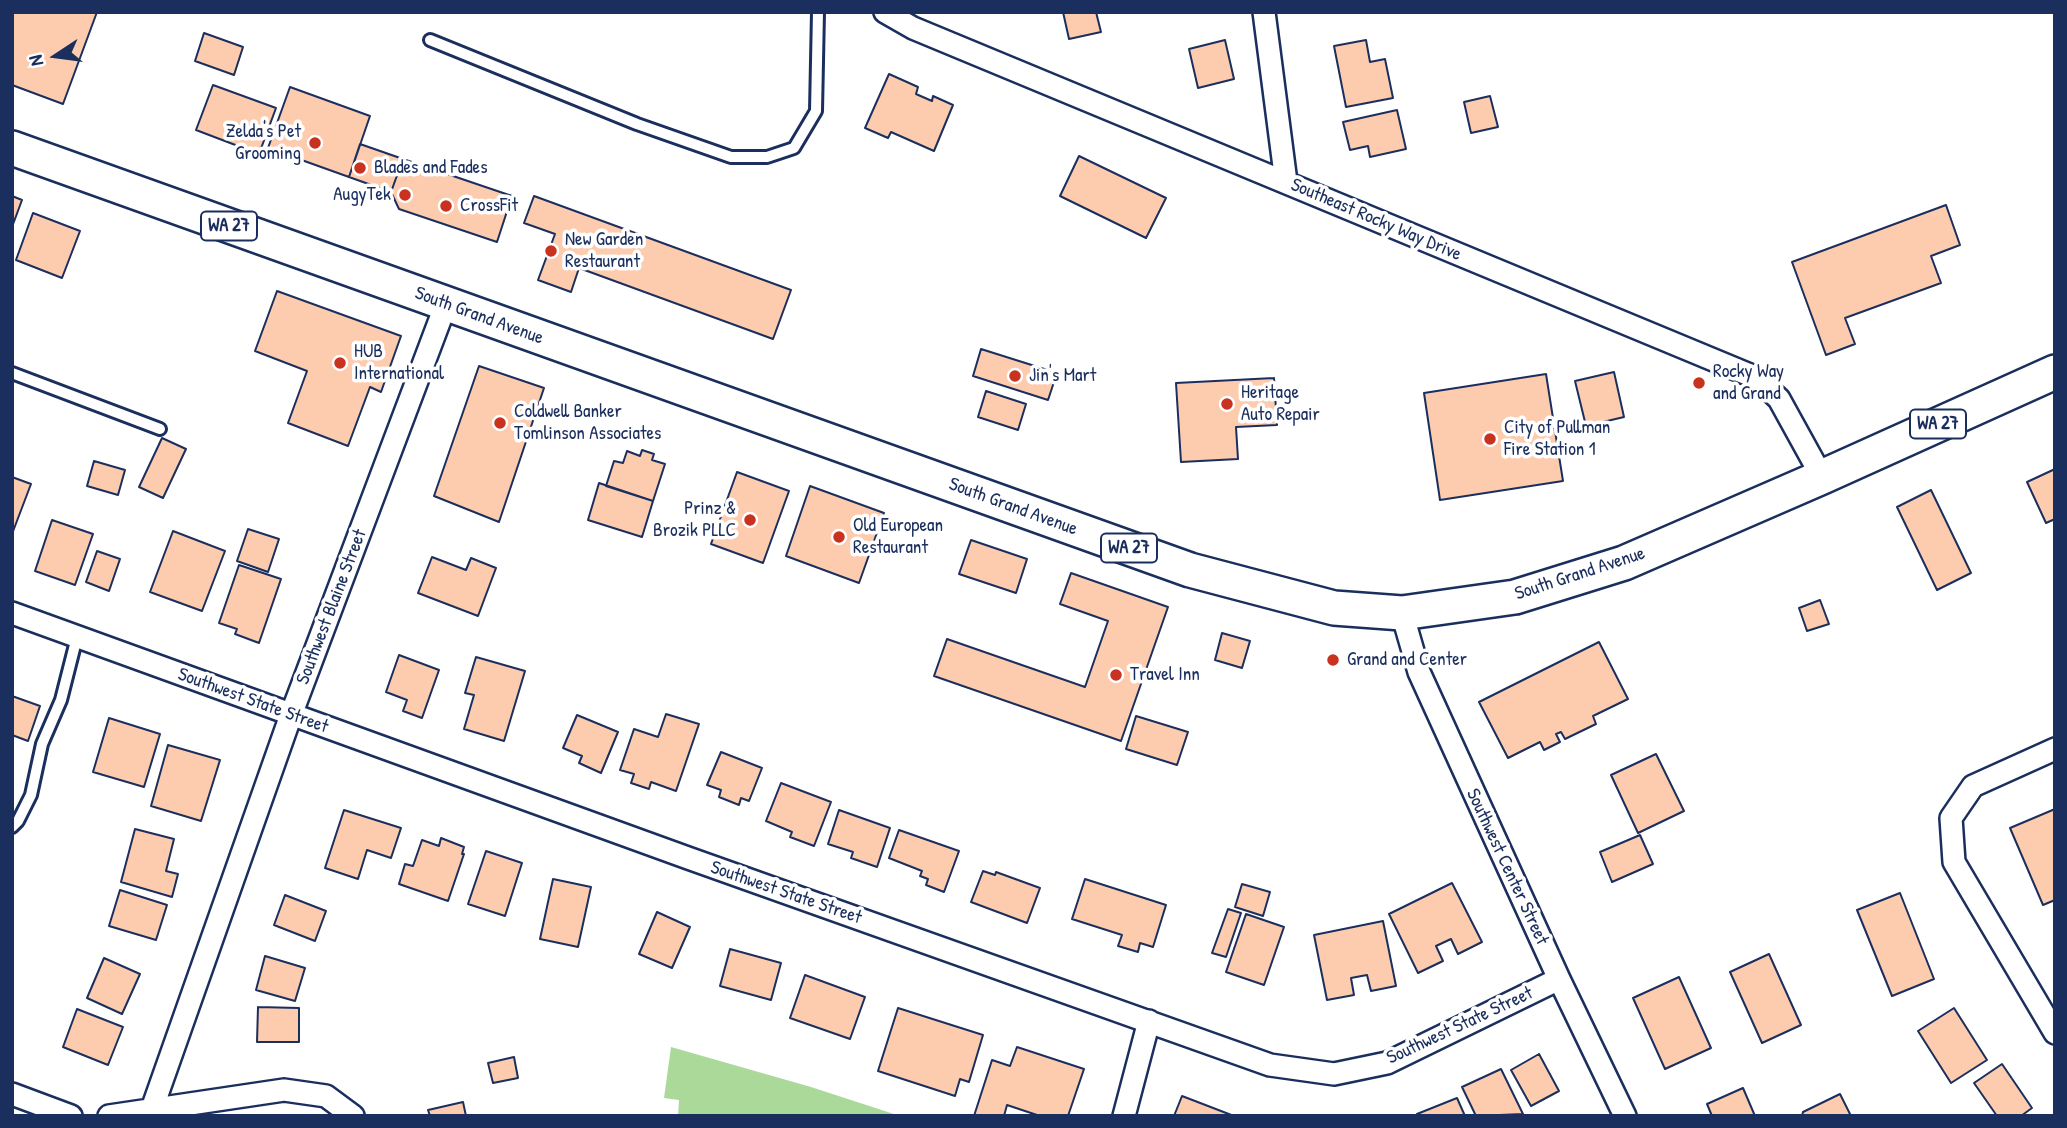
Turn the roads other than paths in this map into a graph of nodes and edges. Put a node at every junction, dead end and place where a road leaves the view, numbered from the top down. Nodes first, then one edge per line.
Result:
1 (818, 12) edge
2 (885, 12) edge
3 (1264, 12) edge
4 (430, 40) dead end
5 (12, 148) edge
6 (1286, 182) junction
7 (446, 304) junction
8 (2055, 372) edge
9 (12, 373) edge
10 (160, 429) dead end
11 (1822, 477) junction
12 (12, 613) edge
13 (1402, 613) junction
14 (77, 637) junction
15 (291, 715) junction
16 (2055, 749) edge
17 (12, 827) edge
18 (1559, 979) junction
19 (1149, 1021) junction
20 (2055, 1033) edge
21 (12, 1094) edge
22 (152, 1109) junction
23 (71, 1116) edge
24 (109, 1116) edge
25 (353, 1116) edge
26 (1124, 1116) edge
27 (1625, 1116) edge

1 - 4 lane
2 - 6 street, Southeast Rocky Way Drive
3 - 6 street
5 - 7 main road, South Grand Avenue / WA 27
6 - 11 street, Southeast Rocky Way Drive
7 - 13 main road, South Grand Avenue / WA 27
7 - 15 street, Southwest Blaine Street
8 - 11 main road, South Grand Avenue / WA 27
9 - 10 lane
11 - 13 main road, South Grand Avenue / WA 27
12 - 14 street, Southwest State Street
13 - 18 street, Southwest Center Street
14 - 15 street, Southwest State Street
14 - 17 lane
15 - 19 street, Southwest State Street
15 - 22 street, Southwest Blaine Street
16 - 20 street
18 - 19 street, Southwest State Street
18 - 27 street, Southwest Center Street
19 - 26 street
21 - 23 street
22 - 24 street
22 - 25 street

